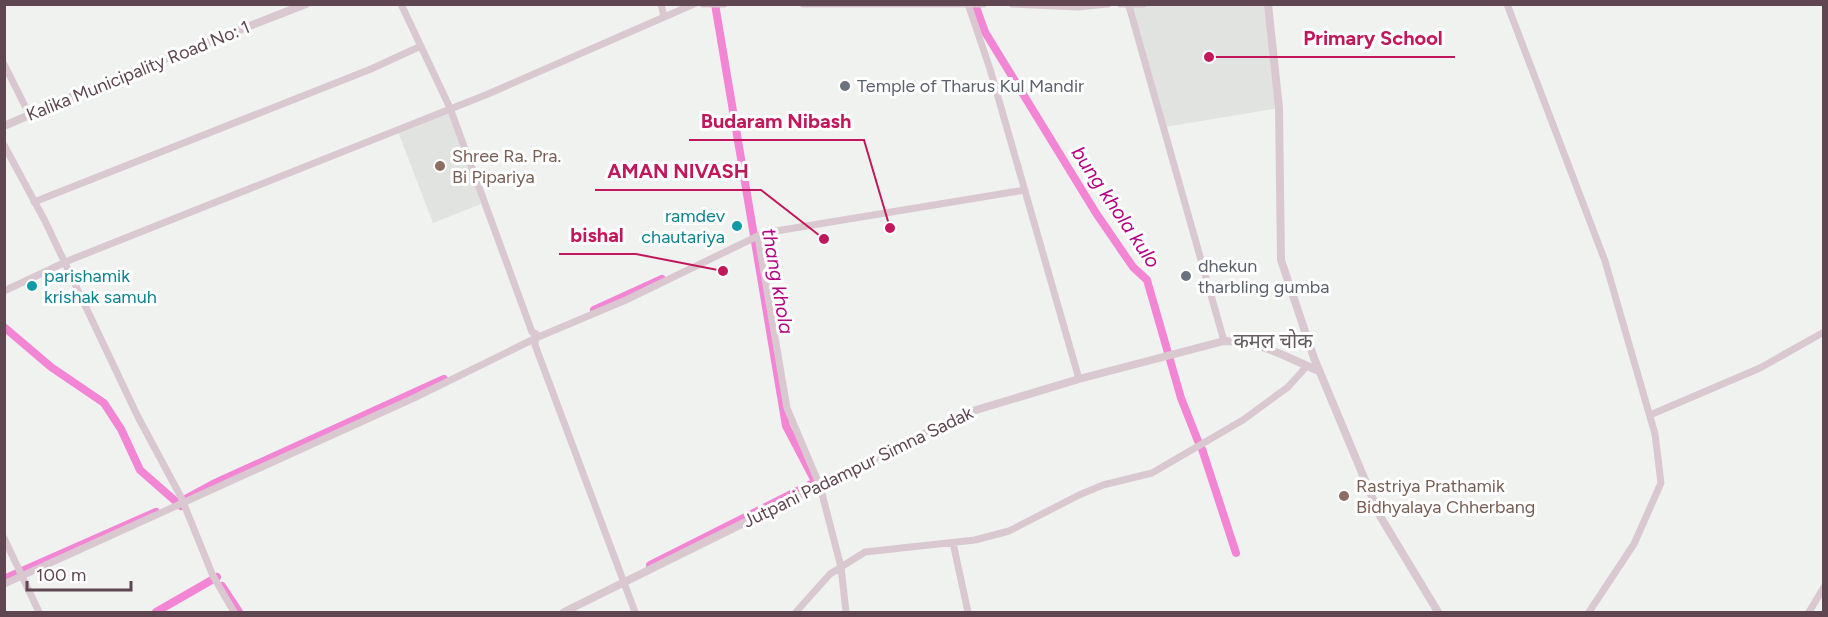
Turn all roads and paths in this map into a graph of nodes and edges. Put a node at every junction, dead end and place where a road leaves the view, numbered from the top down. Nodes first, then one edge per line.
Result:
1 (306, 4) edge
2 (400, 4) edge
3 (661, 4) edge
4 (694, 4) edge
5 (803, 4) edge
6 (1012, 4) edge
7 (1108, 4) edge
8 (1121, 4) edge
9 (1143, 4) edge
10 (1268, 4) edge
11 (1507, 4) edge
12 (705, 5) edge
13 (722, 5) edge
14 (968, 5) edge
15 (981, 5) edge
16 (1129, 6) junction
17 (664, 17) junction
18 (421, 46) junction
19 (4, 64) edge
20 (450, 108) junction
21 (28, 114) junction
22 (4, 126) edge
23 (4, 145) edge
24 (1025, 190) junction
25 (34, 202) junction
26 (758, 237) junction
27 (64, 262) junction
28 (4, 291) edge
29 (1824, 332) edge
30 (536, 337) junction
31 (1224, 341) junction
32 (1307, 366) junction
33 (1319, 371) junction
34 (1079, 379) junction
35 (1650, 415) junction
36 (820, 486) junction
37 (182, 501) junction
38 (4, 538) edge
39 (953, 543) junction
40 (841, 567) junction
41 (22, 576) junction
42 (622, 578) junction
43 (4, 584) edge
44 (1824, 587) edge
45 (39, 612) edge
46 (234, 612) edge
47 (564, 612) edge
48 (635, 612) edge
49 (796, 612) edge
50 (846, 612) edge
51 (968, 612) edge
52 (1438, 612) edge
53 (1589, 612) edge
54 (1809, 612) edge

1 - 21 street, Kalika Municipality Road No: 1
2 - 18 street
3 - 17 street
4 - 17 street
5 - 14 street
6 - 7 street
8 - 16 street
9 - 16 street
10 - 33 street
11 - 35 street
12 - 13 street
14 - 15 street
14 - 24 street
16 - 31 street
17 - 20 street
18 - 20 street
18 - 25 street
19 - 21 street
20 - 27 street
20 - 30 street
21 - 22 street, Kalika Municipality Road No: 1
23 - 25 street
24 - 26 street
24 - 34 street
25 - 27 street
26 - 30 street
26 - 36 street
27 - 28 street
27 - 37 street
29 - 35 street
30 - 37 street
30 - 42 street
31 - 32 street, Jutpani Padampur Simna Sadak
31 - 34 street, Jutpani Padampur Simna Sadak
32 - 33 street, Jutpani Padampur Simna Sadak
32 - 39 street
33 - 52 street
34 - 36 street, Jutpani Padampur Simna Sadak
35 - 53 street
36 - 40 street
36 - 42 street, Jutpani Padampur Simna Sadak
37 - 41 street
37 - 46 street
38 - 41 street
39 - 40 street
39 - 51 street
40 - 49 street
40 - 50 street
41 - 43 street
41 - 45 street
42 - 47 street, Jutpani Padampur Simna Sadak
42 - 48 street
44 - 54 street

